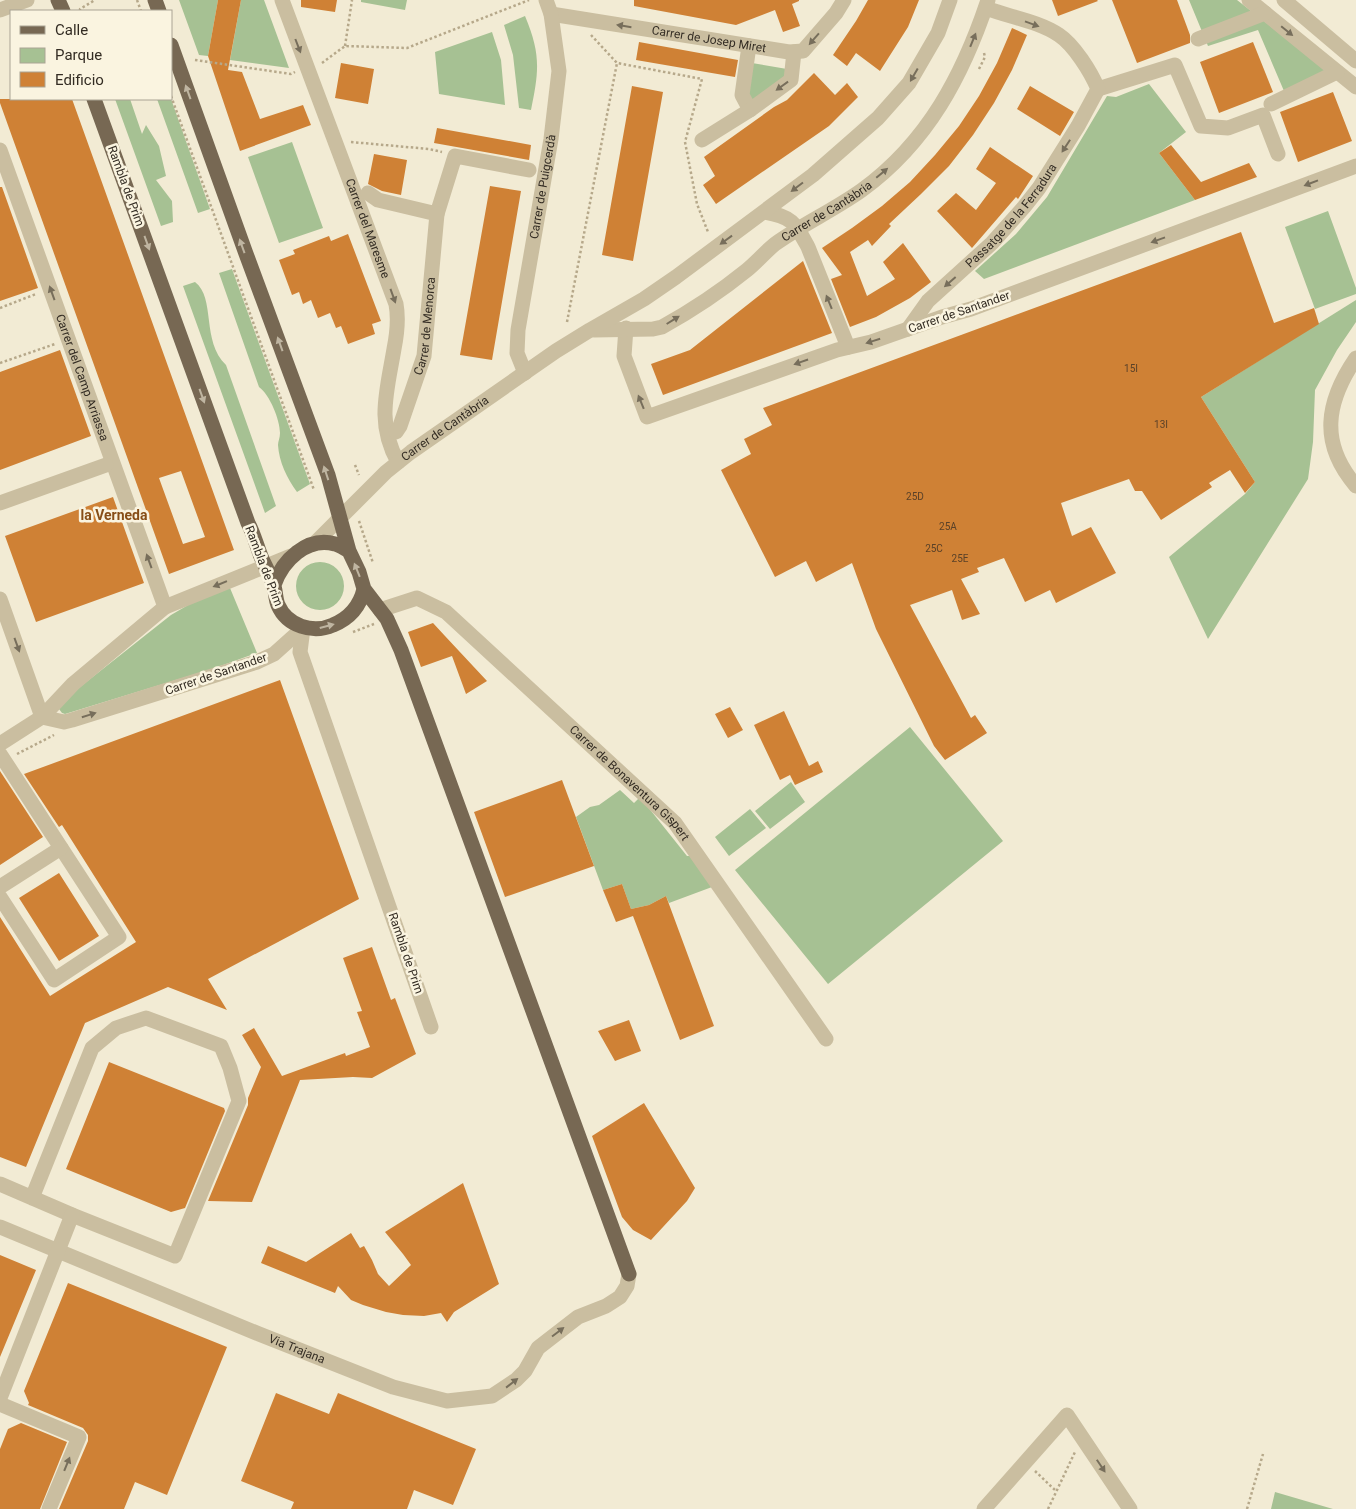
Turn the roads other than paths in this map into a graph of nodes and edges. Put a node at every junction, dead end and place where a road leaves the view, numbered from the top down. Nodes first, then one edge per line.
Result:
1 (27, 0) edge
2 (282, 0) edge
3 (844, 0) edge
4 (950, 0) edge
5 (1250, 0) edge
6 (1284, 0) edge
7 (987, 4) edge
8 (549, 7) edge
9 (0, 10) edge
10 (1266, 13) junction
11 (1198, 39) dead end
12 (749, 46) junction
13 (172, 48) edge
14 (794, 52) junction
15 (1356, 60) edge
16 (1337, 72) junction
17 (1356, 87) edge
18 (1098, 89) junction
19 (94, 100) edge
20 (1271, 104) dead end
21 (750, 110) junction
22 (702, 140) dead end
23 (0, 150) edge
24 (1278, 154) dead end
25 (1356, 166) edge
26 (530, 170) dead end
27 (368, 193) dead end
28 (765, 212) junction
29 (437, 214) junction
30 (798, 229) junction
31 (626, 328) junction
32 (908, 329) junction
33 (590, 330) junction
34 (848, 347) junction
35 (1356, 358) edge
36 (525, 373) junction
37 (396, 432) dead end
38 (398, 462) junction
39 (106, 465) dead end
40 (1356, 486) edge
41 (0, 503) edge
42 (340, 519) junction
43 (314, 544) junction
44 (349, 551) junction
45 (291, 556) junction
46 (265, 566) junction
47 (274, 585) junction
48 (364, 588) junction
49 (0, 599) edge
50 (165, 607) junction
51 (380, 610) junction
52 (349, 616) junction
53 (303, 628) junction
54 (42, 717) junction
55 (0, 744) edge
56 (2, 757) edge
57 (61, 848) junction
58 (0, 887) edge
59 (0, 897) edge
60 (431, 1027) dead end
61 (826, 1039) dead end
62 (0, 1184) edge
63 (32, 1198) junction
64 (72, 1215) junction
65 (0, 1227) edge
66 (59, 1250) junction
67 (628, 1274) joint
68 (0, 1398) edge
69 (0, 1404) edge
70 (49, 1509) edge
71 (984, 1509) edge
72 (1130, 1509) edge

1 - 9 street
2 -> 38 street, Carrer del Maresme
3 -> 14 street
4 -> 28 street, Carrer de Cantàbria
5 - 10 street
6 - 15 street
7 -> 18 street
30 -> 7 street, Carrer de Cantàbria
12 -> 8 street, Carrer de Josep Miret
8 - 36 street, Carrer de Puigcerdà
10 - 11 street
10 -> 16 street
12 - 14 street, Carrer de Josep Miret
12 - 21 street
42 -> 13 main road
14 -> 21 street
16 - 17 street
16 - 20 street
18 - 24 street
18 -> 32 street, Passatge de la Ferradura
19 -> 46 main road, Rambla de Prim
21 - 22 street
50 -> 23 street, Carrer del Camp Arriassa
25 -> 32 street, Carrer de Santander
26 - 29 street, Carrer de Menorca
27 - 29 street
28 - 30 street
28 -> 33 street, Carrer de Cantàbria
29 - 37 street, Carrer de Menorca
31 -> 30 street, Carrer de Cantàbria
34 -> 30 street
31 - 33 street, Carrer de Cantàbria
34 -> 31 street, Carrer de Santander
32 -> 34 street, Carrer de Santander
33 - 36 street, Carrer de Cantàbria
35 - 40 street
36 - 38 street, Carrer de Cantàbria
38 - 42 street, Carrer de Cantàbria
39 - 41 street
42 - 43 street, Carrer de Cantàbria
42 - 44 main road
43 - 44 main road
43 - 45 main road
48 -> 44 main road
45 - 46 street
45 - 47 main road
46 - 47 main road, Rambla de Prim
46 -> 50 street
47 - 53 main road, Rambla de Prim
48 - 51 main road
48 - 52 main road
49 -> 54 street
50 - 54 street
51 - 52 main road
51 - 61 street, Carrer de Bonaventura Gispert
51 - 67 main road
53 -> 52 main road
54 -> 53 street, Carrer de Santander
53 - 60 street, Rambla de Prim
54 - 55 street
56 - 57 street
57 - 58 street
57 - 59 street
62 - 63 street
63 - 64 street
63 - 64 street
64 - 66 street
65 - 66 street, Via Trajana
66 -> 67 street, Via Trajana
66 - 68 street
70 -> 69 street
71 -> 72 street

